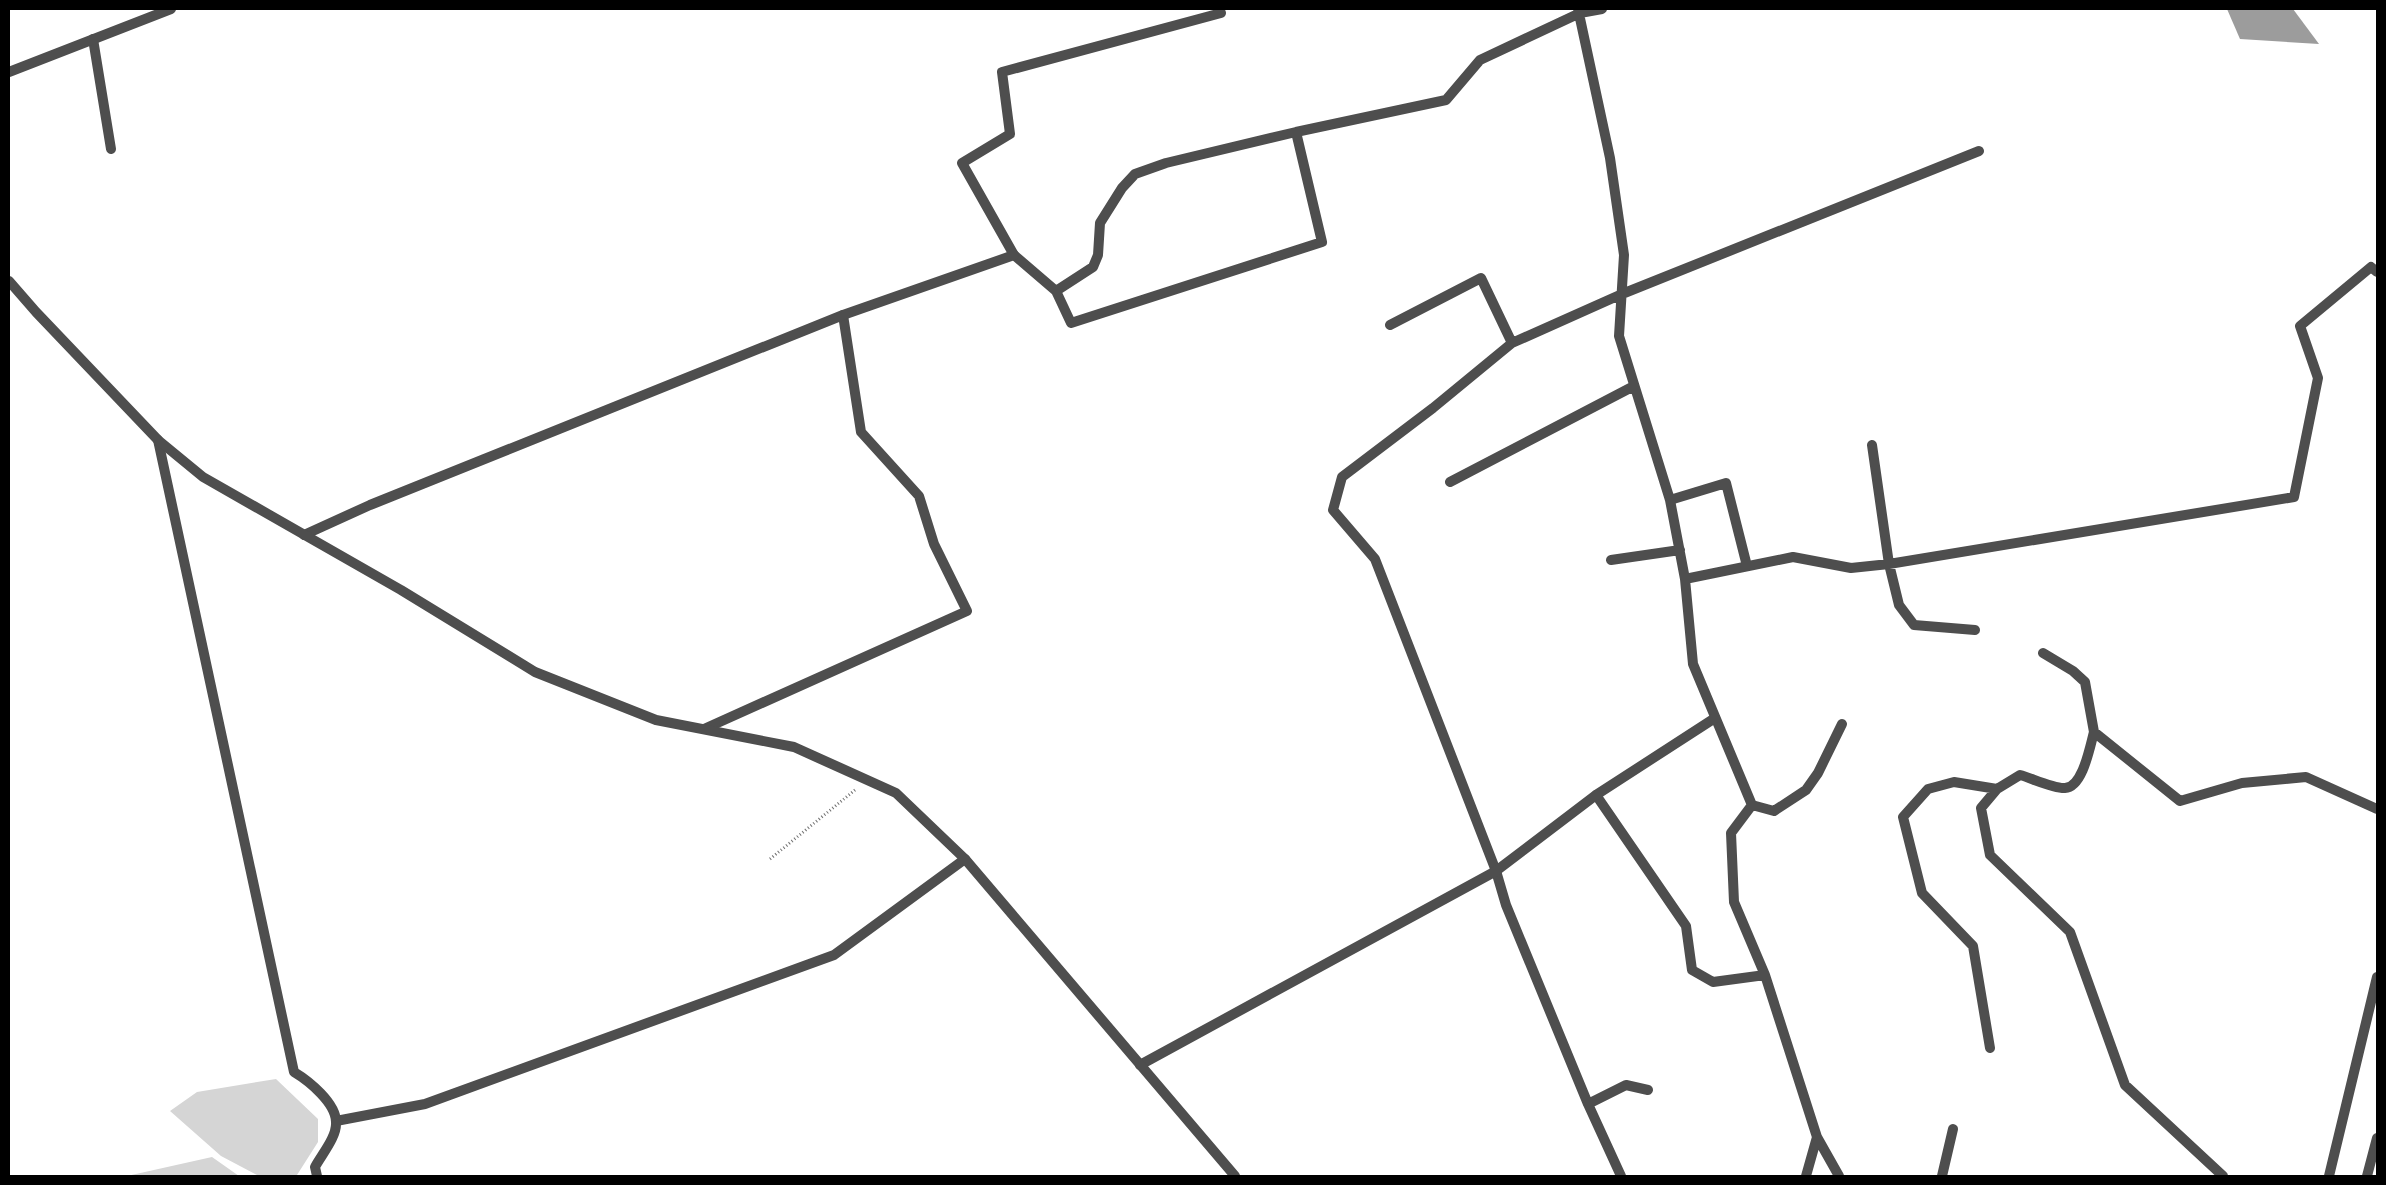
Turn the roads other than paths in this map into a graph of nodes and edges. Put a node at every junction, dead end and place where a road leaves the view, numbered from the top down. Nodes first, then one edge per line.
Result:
1 (171, 9) edge
2 (1219, 9) edge
3 (1602, 9) edge
4 (1579, 11) edge
5 (93, 39) junction
6 (9, 72) edge
7 (1296, 132) junction
8 (111, 149) dead end
9 (1979, 151) dead end
10 (1014, 255) junction
11 (2377, 272) edge
12 (9, 281) edge
13 (1056, 291) junction
14 (1622, 294) junction
15 (843, 315) junction
16 (1390, 324) dead end
17 (1512, 343) junction
18 (1634, 386) junction
19 (158, 440) junction
20 (1872, 446) dead end
21 (1450, 482) dead end
22 (1670, 500) junction
23 (304, 535) junction
24 (1680, 550) junction
25 (1611, 560) dead end
26 (1889, 564) junction
27 (1748, 566) junction
28 (1685, 579) junction
29 (1975, 630) dead end
30 (2043, 653) dead end
31 (1715, 718) junction
32 (1842, 724) dead end
33 (704, 729) junction
34 (2094, 732) junction
35 (1997, 789) junction
36 (1596, 795) junction
37 (1752, 806) junction
38 (2377, 809) edge
39 (965, 859) junction
40 (1496, 871) junction
41 (1765, 975) junction
42 (2377, 977) edge
43 (1990, 1048) dead end
44 (1140, 1065) junction
45 (1648, 1090) dead end
46 (1588, 1104) junction
47 (336, 1121) junction
48 (1953, 1129) dead end
49 (1818, 1137) junction
50 (2377, 1138) edge
51 (317, 1176) edge
52 (1235, 1176) edge
53 (1621, 1176) edge
54 (1806, 1176) edge
55 (1839, 1176) edge
56 (1942, 1176) edge
57 (2223, 1176) edge
58 (2329, 1176) edge
59 (2367, 1176) edge

1 - 5 street
2 - 10 street
3 - 4 street
4 - 7 street
4 - 14 street
5 - 6 street
5 - 8 street
7 - 13 street
7 - 13 street
9 - 14 street
10 - 13 street
10 - 15 street
11 - 26 street
12 - 19 street
14 - 17 street
14 - 18 street
15 - 23 street
15 - 33 street
16 - 17 street
17 - 40 street
18 - 21 street
18 - 22 street
19 - 23 street
19 - 47 street
20 - 26 street
22 - 24 street
22 - 27 street
23 - 33 street
24 - 25 street
24 - 28 street
26 - 27 street
26 - 29 street
27 - 28 street
28 - 31 street
30 - 34 street
31 - 36 street
31 - 37 street
32 - 37 street
33 - 39 street
34 - 35 street
34 - 38 street
35 - 43 street
35 - 57 street
36 - 40 street
36 - 41 street
37 - 41 street
39 - 44 street
39 - 47 street
40 - 44 street
40 - 46 street
41 - 49 street
42 - 58 street
44 - 52 street
45 - 46 street
46 - 53 street
47 - 51 street
48 - 56 street
49 - 54 street
49 - 55 street
50 - 59 street

